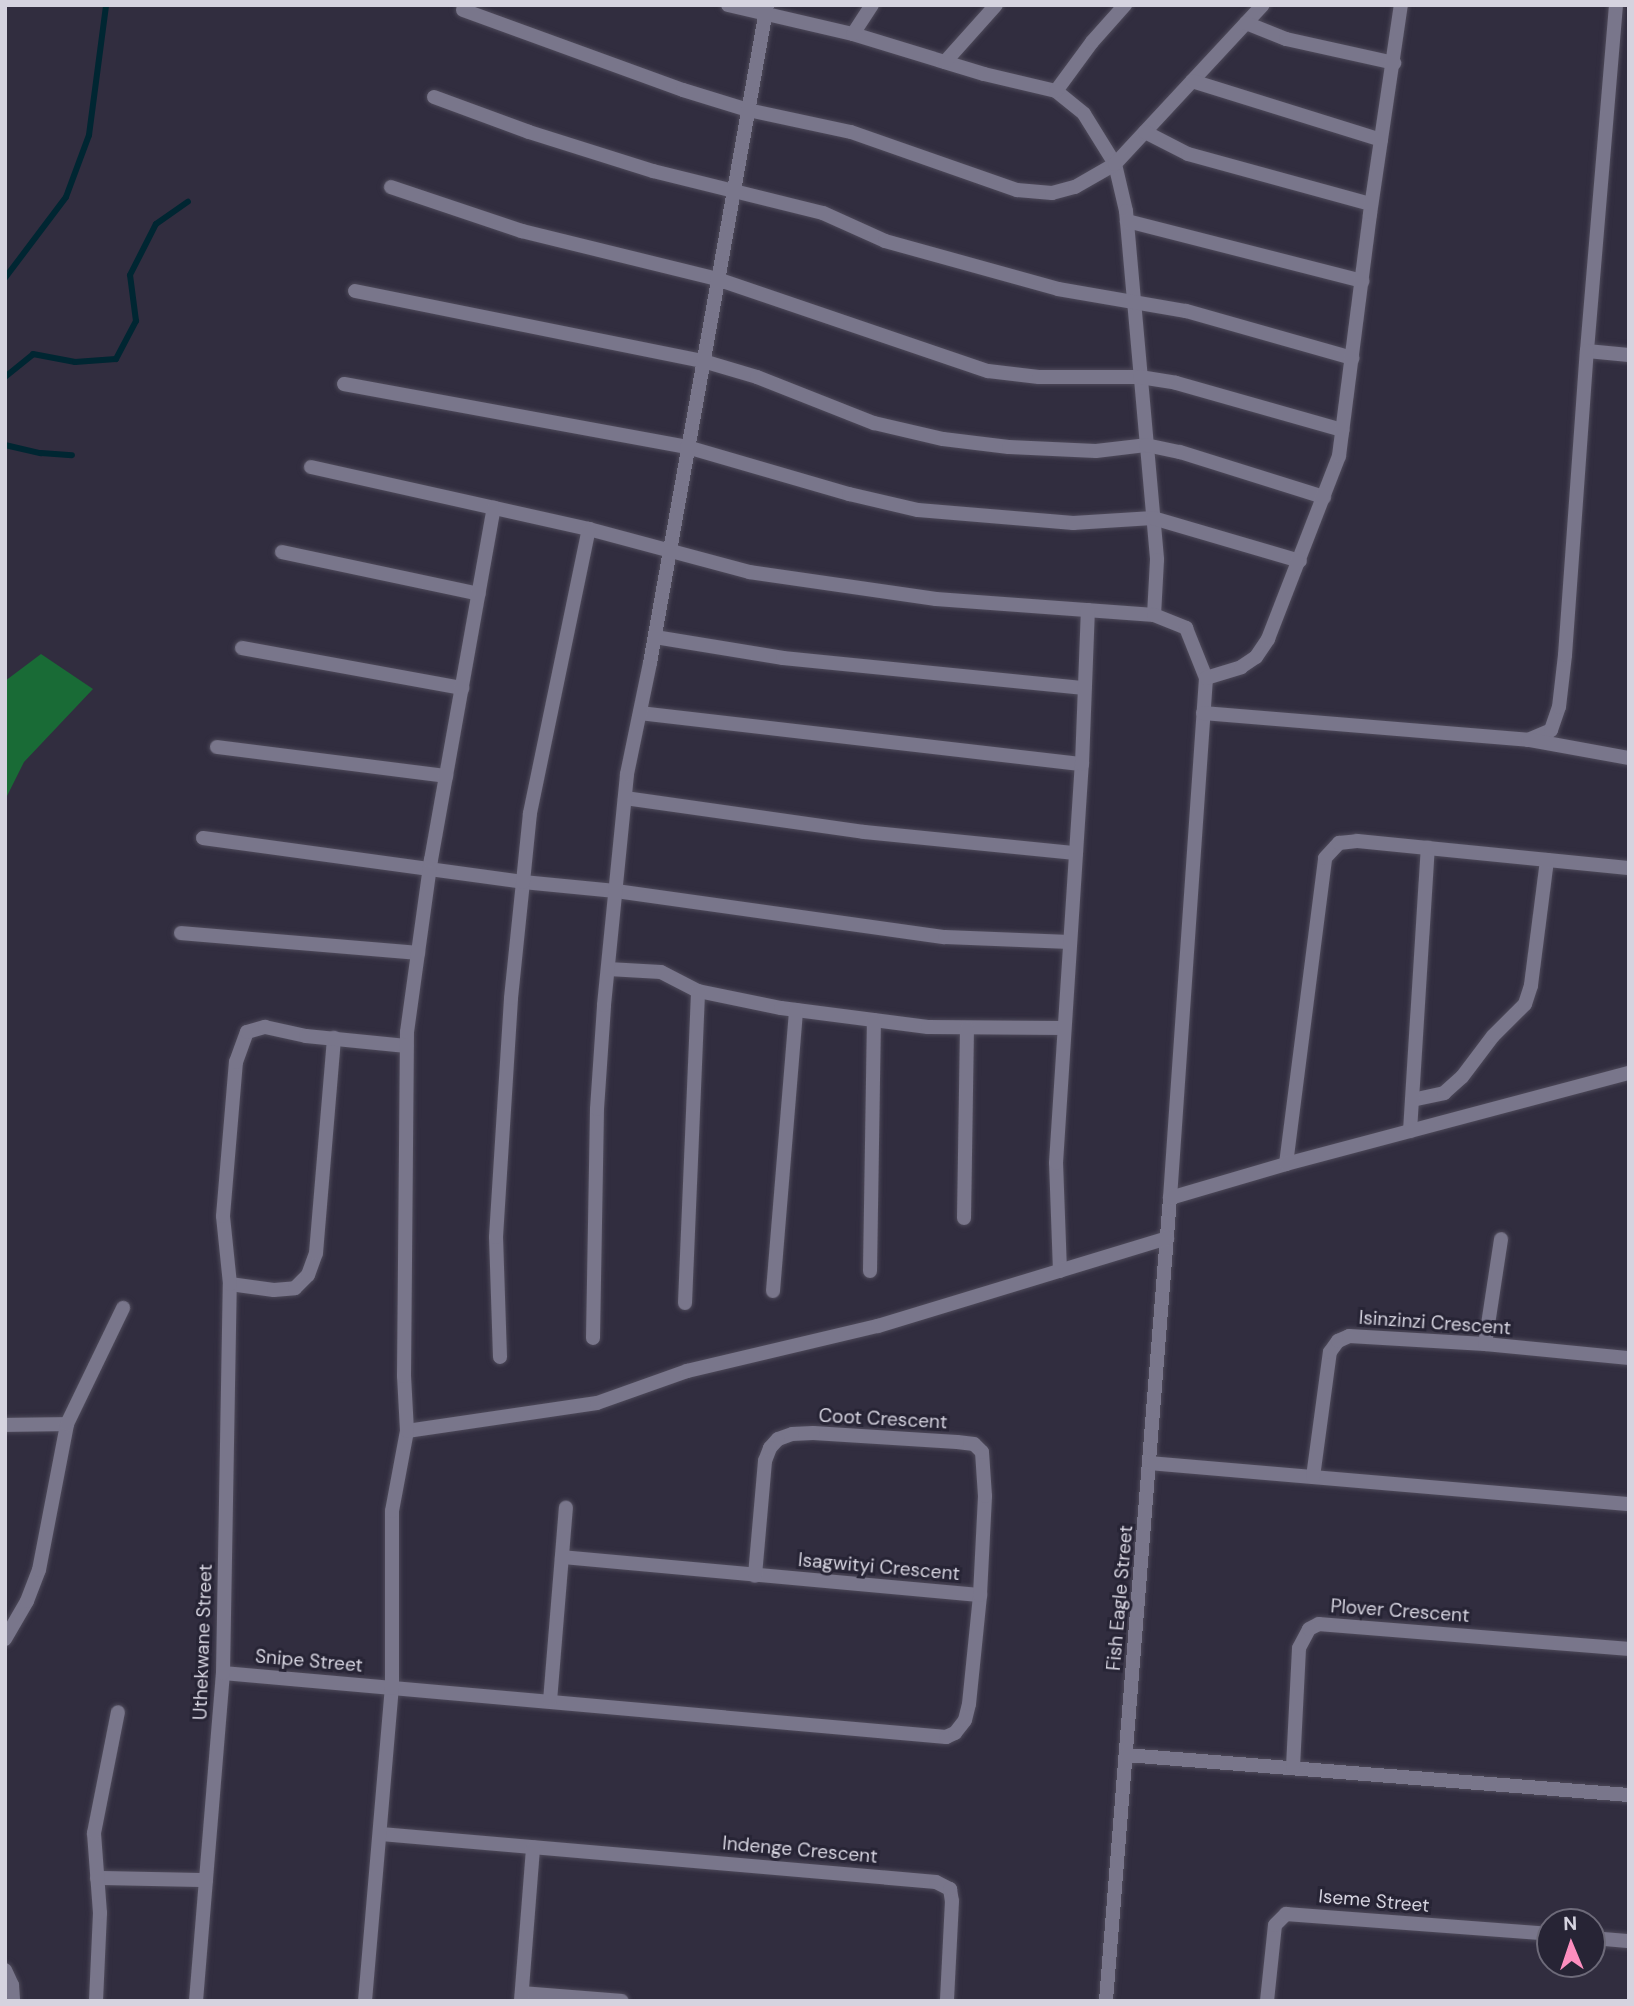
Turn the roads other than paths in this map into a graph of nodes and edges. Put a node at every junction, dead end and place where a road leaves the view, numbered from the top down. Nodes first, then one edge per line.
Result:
1 (729, 5) edge
2 (872, 5) edge
3 (996, 5) edge
4 (1125, 5) edge
5 (1263, 5) edge
6 (1401, 5) edge
7 (1616, 5) edge
8 (463, 10) dead end
9 (766, 10) edge
10 (1246, 23) junction
11 (853, 34) junction
12 (945, 62) junction
13 (1394, 63) junction
14 (1192, 81) junction
15 (1056, 91) junction
16 (433, 97) dead end
17 (748, 110) junction
18 (1145, 132) junction
19 (1381, 140) junction
20 (1115, 164) junction
21 (391, 187) dead end
22 (734, 190) junction
23 (1371, 204) junction
24 (1127, 221) junction
25 (718, 279) junction
26 (1362, 281) junction
27 (355, 290) dead end
28 (1134, 300) junction
29 (1587, 351) junction
30 (1629, 355) edge
31 (1352, 358) junction
32 (703, 361) junction
33 (1140, 377) junction
34 (344, 384) dead end
35 (1342, 430) junction
36 (1146, 445) junction
37 (687, 446) junction
38 (311, 467) dead end
39 (1324, 497) junction
40 (494, 508) junction
41 (1153, 518) junction
42 (589, 529) junction
43 (669, 549) junction
44 (282, 552) dead end
45 (1300, 561) junction
46 (479, 594) junction
47 (1088, 610) junction
48 (1154, 615) junction
49 (654, 637) junction
50 (242, 648) dead end
51 (1206, 678) junction
52 (462, 688) junction
53 (1085, 688) junction
54 (639, 713) junction
55 (1203, 713) junction
56 (1528, 740) junction
57 (217, 747) dead end
58 (1629, 758) edge
59 (1082, 764) junction
60 (446, 776) junction
61 (625, 798) junction
62 (203, 838) dead end
63 (1428, 848) junction
64 (1076, 853) junction
65 (1546, 860) junction
66 (1629, 868) edge
67 (429, 870) junction
68 (523, 882) junction
69 (616, 891) junction
70 (181, 933) dead end
71 (1070, 942) junction
72 (418, 953) junction
73 (608, 969) junction
74 (698, 991) junction
75 (796, 1010) junction
76 (874, 1020) junction
77 (967, 1028) junction
78 (1065, 1028) junction
79 (334, 1038) junction
80 (407, 1045) junction
81 (1629, 1073) edge
82 (1412, 1100) junction
83 (1410, 1131) junction
84 (1286, 1164) junction
85 (1170, 1198) junction
86 (964, 1218) dead end
87 (1167, 1238) junction
88 (1501, 1239) dead end
89 (870, 1271) dead end
90 (1060, 1271) junction
91 (230, 1284) junction
92 (773, 1291) dead end
93 (685, 1303) dead end
94 (123, 1308) dead end
95 (593, 1338) dead end
96 (1485, 1344) junction
97 (500, 1356) dead end
98 (1629, 1357) edge
99 (67, 1424) junction
100 (5, 1425) edge
101 (407, 1430) junction
102 (1150, 1463) junction
103 (1312, 1477) junction
104 (1629, 1504) edge
105 (566, 1508) dead end
106 (562, 1557) junction
107 (755, 1576) junction
108 (980, 1595) junction
109 (5, 1639) edge
110 (1629, 1649) edge
111 (223, 1673) junction
112 (392, 1688) junction
113 (550, 1702) junction
114 (118, 1712) dead end
115 (1126, 1755) junction
116 (1293, 1767) junction
117 (1629, 1795) edge
118 (381, 1834) junction
119 (533, 1847) junction
120 (97, 1878) junction
121 (206, 1880) junction
122 (1536, 1933) edge
123 (1606, 1939) edge
124 (1629, 1941) edge
125 (5, 1970) edge
126 (521, 1997) edge
127 (13, 2001) edge
128 (96, 2001) edge
129 (196, 2001) edge
130 (365, 2001) edge
131 (622, 2001) edge
132 (947, 2001) edge
133 (1107, 2001) edge
134 (1267, 2001) edge

1 - 9 street
2 - 11 street
3 - 12 street
4 - 15 street
5 - 10 street
6 - 13 street
7 - 29 street
8 - 17 street
9 - 11 street
9 - 17 street
10 - 13 street
10 - 14 street
11 - 12 street
12 - 15 street
13 - 19 street
14 - 18 street
14 - 19 street
15 - 20 street
16 - 22 street
17 - 20 street
17 - 22 street
18 - 20 street
18 - 23 street
19 - 23 street
20 - 24 street
21 - 25 street
22 - 25 street
22 - 28 street
23 - 26 street
24 - 26 street
24 - 28 street
25 - 32 street
25 - 33 street
26 - 31 street
27 - 32 street
28 - 31 street
28 - 33 street
29 - 30 street
29 - 56 street
31 - 35 street
32 - 36 street
32 - 37 street
33 - 35 street
33 - 36 street
34 - 37 street
35 - 39 street
36 - 39 street
36 - 41 street
37 - 41 street
37 - 43 street
38 - 40 street
39 - 45 street
40 - 42 street
40 - 46 street
41 - 45 street
41 - 48 street
42 - 43 street
42 - 68 street
43 - 47 street
43 - 49 street
44 - 46 street
45 - 51 street
46 - 52 street
47 - 48 street
47 - 53 street
48 - 51 street
49 - 53 street
49 - 54 street
50 - 52 street
51 - 55 street, Fish Eagle Street
52 - 60 street
53 - 59 street
54 - 59 street
54 - 61 street
55 - 56 street
55 - 85 street, Fish Eagle Street
56 - 58 street
57 - 60 street
59 - 64 street
60 - 67 street
61 - 64 street
61 - 69 street
62 - 67 street
63 - 65 street
63 - 82 street
63 - 84 street
64 - 71 street
65 - 66 street
65 - 82 street
67 - 68 street
67 - 72 street
68 - 69 street
68 - 97 street
69 - 71 street
69 - 73 street
70 - 72 street
71 - 78 street
72 - 80 street
73 - 74 street
73 - 95 street
74 - 75 street
74 - 93 street
75 - 76 street
75 - 92 street
76 - 77 street
76 - 89 street
77 - 78 street
77 - 86 street
78 - 90 street
79 - 80 street
79 - 91 street
79 - 91 street, Uthekwane Street
80 - 101 street
81 - 83 street
82 - 83 street
83 - 84 street
84 - 85 street
85 - 87 street, Fish Eagle Street
87 - 90 street
87 - 102 street, Fish Eagle Street
88 - 96 street
90 - 101 street
91 - 111 street, Uthekwane Street
94 - 99 street
96 - 98 street, Isinzinzi Crescent
96 - 103 street, Isinzinzi Crescent
99 - 100 street
99 - 109 street
101 - 112 street
102 - 103 street
102 - 115 street, Fish Eagle Street
103 - 104 street
105 - 106 street
106 - 107 street, Isagwityi Crescent
106 - 113 street
107 - 108 street, Isagwityi Crescent
107 - 108 street, Coot Crescent
108 - 113 street, Isagwityi Crescent
110 - 116 street, Plover Crescent
111 - 112 street, Snipe Street
111 - 121 street, Uthekwane Street
112 - 113 street, Isagwityi Crescent
112 - 118 street
114 - 120 street
115 - 116 street
115 - 133 street, Fish Eagle Street
116 - 117 street
118 - 119 street, Indenge Crescent
118 - 130 street
119 - 126 street
119 - 132 street, Indenge Crescent
120 - 121 street
120 - 128 street
121 - 129 street, Uthekwane Street
122 - 134 street, Iseme Street
123 - 124 street
125 - 127 street
126 - 131 street

